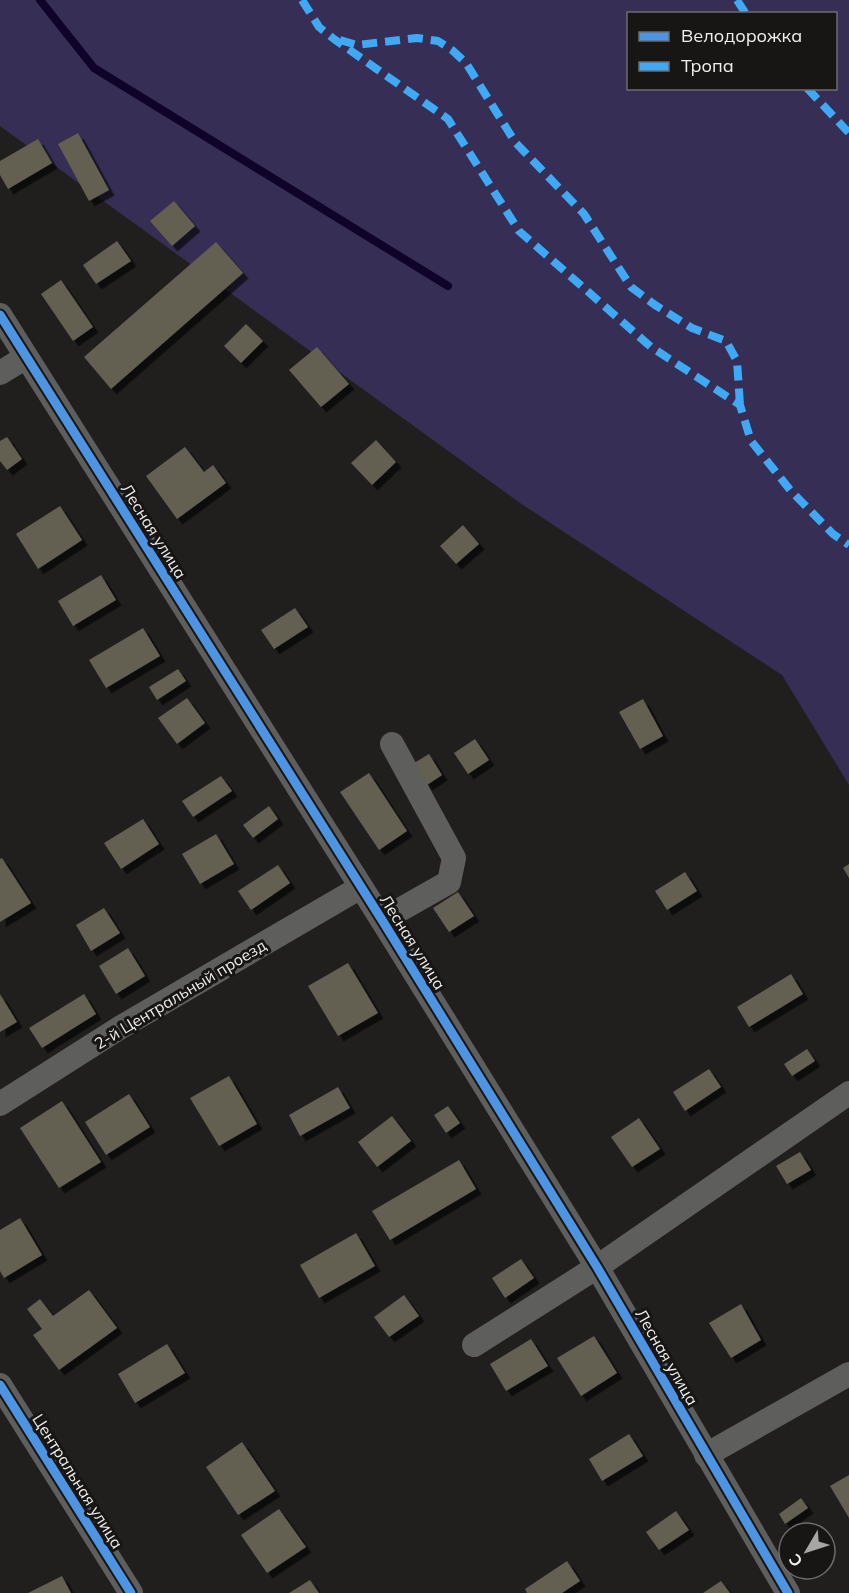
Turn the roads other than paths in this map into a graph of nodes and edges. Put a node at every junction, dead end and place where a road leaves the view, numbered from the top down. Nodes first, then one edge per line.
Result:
1 (0, 315) edge
2 (26, 357) junction
3 (0, 373) edge
4 (392, 744) dead end
5 (361, 887) junction
6 (382, 920) junction
7 (849, 1093) edge
8 (0, 1104) edge
9 (597, 1267) junction
10 (474, 1345) dead end
11 (849, 1374) edge
12 (0, 1385) edge
13 (706, 1455) junction
14 (130, 1593) edge
15 (789, 1593) edge

1 - 2 street, Лесная улица
2 - 3 street
2 - 5 street, Лесная улица
4 - 6 street
5 - 6 street, Лесная улица
5 - 8 street, 2-й Центральный проезд
6 - 9 street, Лесная улица
7 - 9 street
9 - 10 street
9 - 13 street, Лесная улица
11 - 13 street
12 - 14 street, Центральная улица
13 - 15 street, Лесная улица

